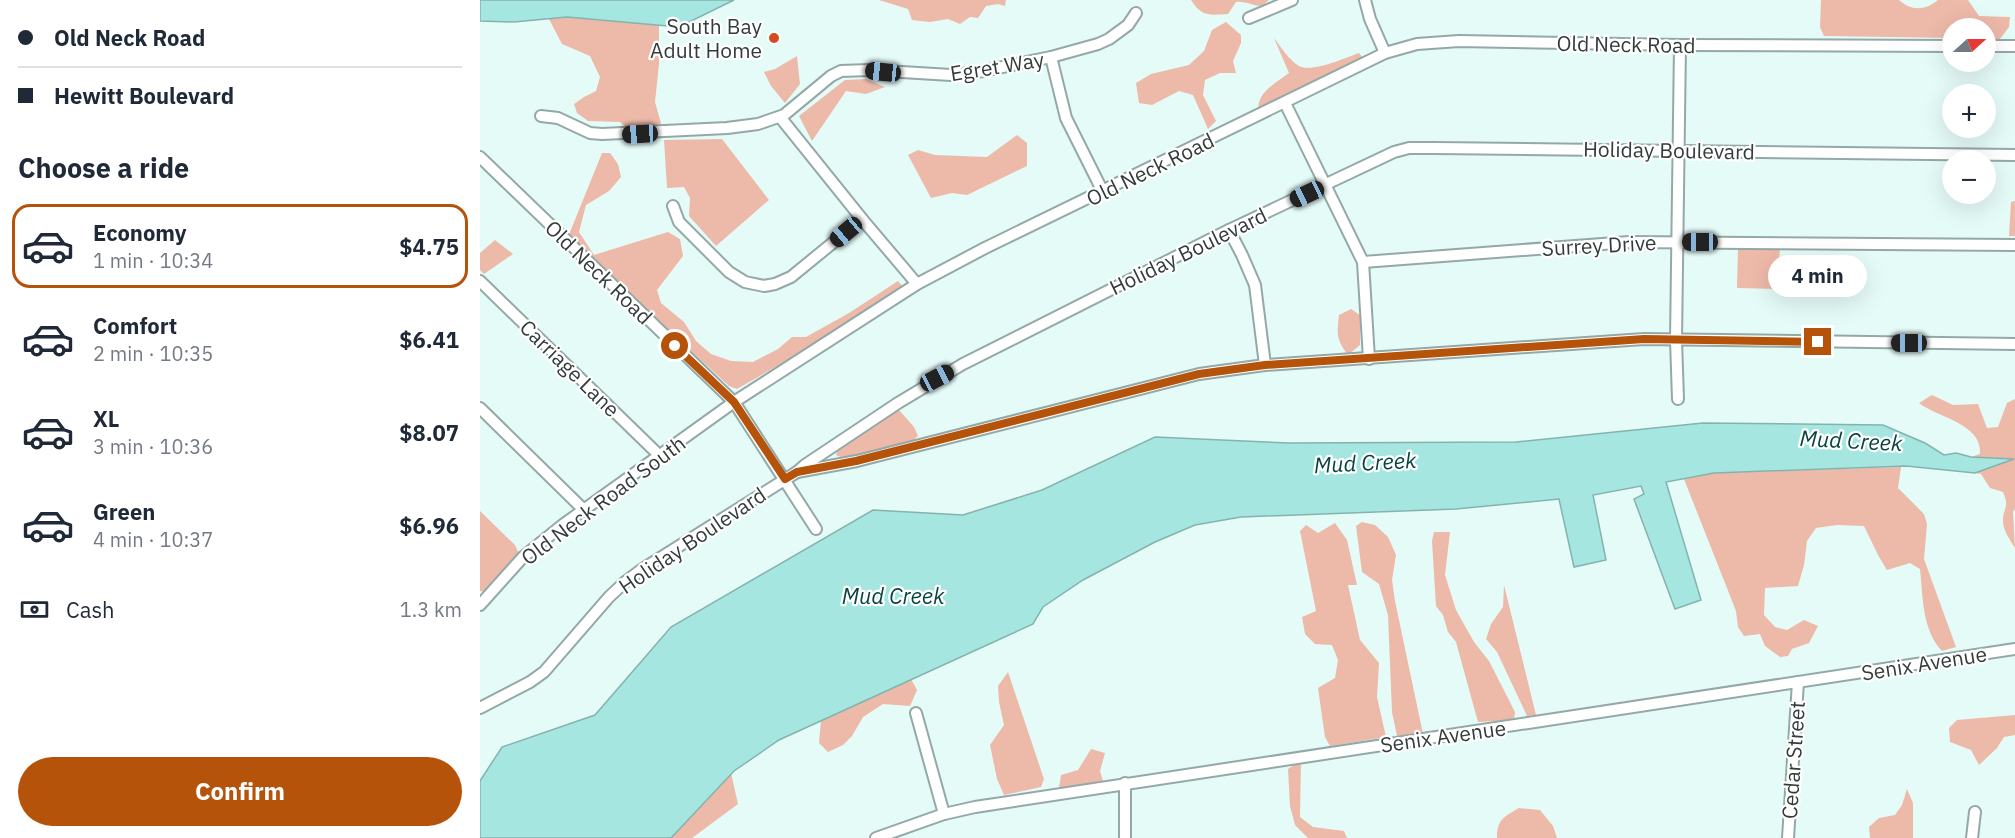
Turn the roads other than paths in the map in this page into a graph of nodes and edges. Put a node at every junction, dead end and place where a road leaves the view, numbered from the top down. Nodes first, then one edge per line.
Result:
1 (1292, 0) edge
2 (1365, 0) edge
3 (1136, 13) dead end
4 (1249, 18) dead end
5 (1680, 45) junction
6 (1942, 46) edge
7 (1996, 46) edge
8 (2015, 46) edge
9 (1385, 53) junction
10 (1051, 57) junction
11 (1285, 103) junction
12 (541, 116) dead end
13 (780, 117) junction
14 (1679, 150) junction
15 (2015, 155) edge
16 (480, 157) edge
17 (1326, 185) junction
18 (1102, 192) junction
19 (673, 206) dead end
20 (862, 219) junction
21 (1229, 230) junction
22 (1678, 242) junction
23 (2015, 244) edge
24 (1363, 262) junction
25 (480, 281) edge
26 (917, 284) junction
27 (1676, 340) junction
28 (2015, 344) edge
29 (1369, 359) junction
30 (1265, 365) junction
31 (1678, 399) dead end
32 (734, 402) junction
33 (480, 408) edge
34 (660, 456) junction
35 (797, 472) junction
36 (785, 479) junction
37 (584, 510) junction
38 (816, 529) dead end
39 (480, 605) edge
40 (2015, 649) edge
41 (1798, 682) junction
42 (480, 708) edge
43 (916, 713) dead end
44 (1125, 783) junction
45 (1975, 812) dead end
46 (944, 814) junction
47 (876, 838) edge
48 (1125, 838) edge
49 (1788, 838) edge
50 (1972, 838) edge

1 - 4 street
2 - 9 street
3 - 10 street, Egret Way
5 - 6 street, Old Neck Road
5 - 9 street, Old Neck Road
5 - 14 street
7 - 8 street
9 - 11 street, Old Neck Road
10 - 13 street, Egret Way
10 - 18 street
11 - 17 street
11 - 18 street, Old Neck Road
12 - 13 street, Egret Way
13 - 20 street
14 - 15 street, Holiday Boulevard
14 - 17 street, Holiday Boulevard
14 - 22 street
16 - 32 street, Old Neck Road
17 - 21 street, Holiday Boulevard
17 - 24 street
18 - 26 street, Old Neck Road
19 - 20 street
20 - 26 street
21 - 30 street
21 - 35 street, Holiday Boulevard
22 - 23 street, Surrey Drive
22 - 24 street, Surrey Drive
22 - 27 street
24 - 29 street
25 - 34 street, Carriage Lane
26 - 32 street, Old Neck Road
27 - 28 street
27 - 29 street
27 - 31 street
29 - 30 street
30 - 35 street
32 - 34 street, Old Neck Road South
32 - 36 street
33 - 37 street
34 - 37 street, Old Neck Road South
35 - 36 street, Holiday Boulevard
36 - 38 street
36 - 42 street, Holiday Boulevard
37 - 39 street, Old Neck Road South
40 - 41 street, Senix Avenue
41 - 44 street, Senix Avenue
41 - 49 street, Cedar Street
43 - 46 street
44 - 46 street, Senix Avenue
44 - 48 street
45 - 50 street
46 - 47 street, Senix Avenue

